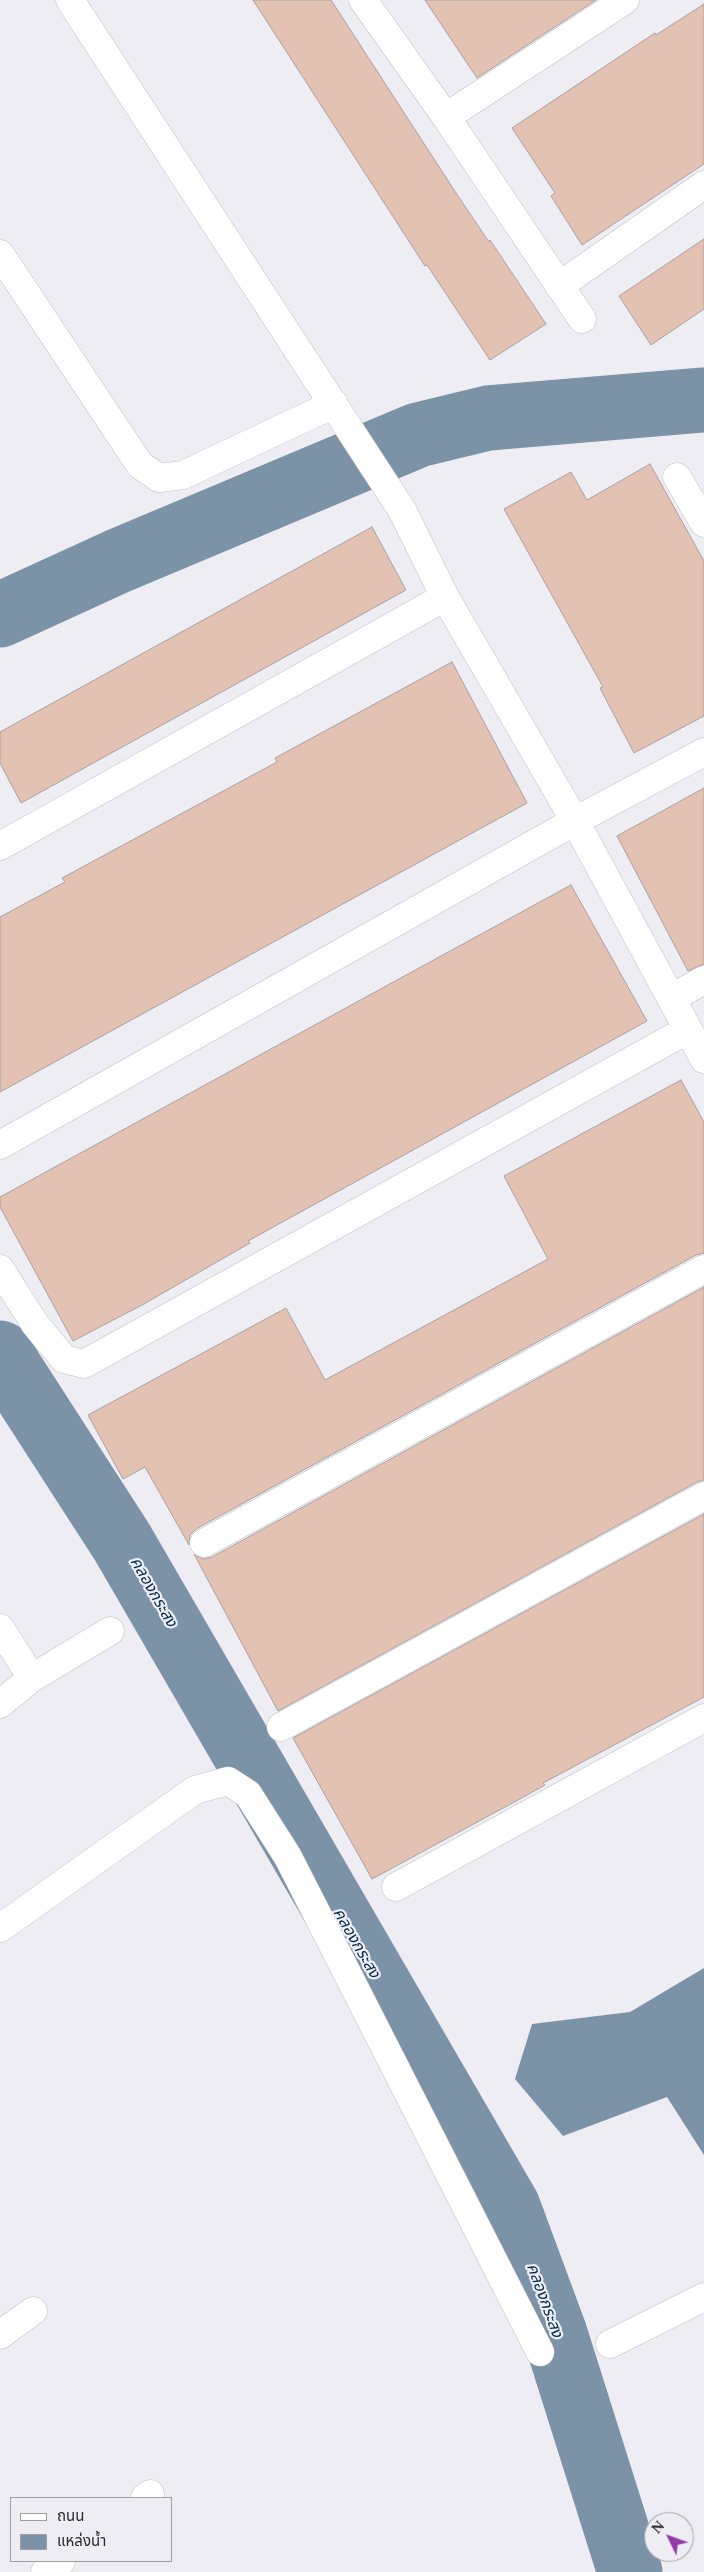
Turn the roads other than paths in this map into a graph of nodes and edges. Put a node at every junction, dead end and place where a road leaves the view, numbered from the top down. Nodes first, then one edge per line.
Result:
1 (70, 0) edge
2 (363, 0) edge
3 (625, 0) edge
4 (446, 117) junction
5 (704, 185) edge
6 (0, 254) edge
7 (559, 286) junction
8 (582, 319) dead end
9 (334, 404) junction
10 (677, 477) dead end
11 (704, 523) edge
12 (445, 597) junction
13 (704, 752) edge
14 (575, 821) junction
15 (0, 846) edge
16 (704, 980) edge
17 (672, 998) junction
18 (687, 1030) junction
19 (704, 1059) edge
20 (0, 1145) edge
21 (0, 1269) edge
22 (704, 1269) edge
23 (704, 1496) edge
24 (204, 1543) dead end
25 (0, 1628) edge
26 (110, 1631) dead end
27 (32, 1678) junction
28 (0, 1704) edge
29 (704, 1718) edge
30 (281, 1727) dead end
31 (396, 1887) dead end
32 (0, 1928) edge
33 (704, 2297) edge
34 (33, 2311) dead end
35 (0, 2335) edge
36 (610, 2344) dead end
37 (540, 2352) dead end
38 (60, 2562) edge
39 (46, 2572) edge

1 - 9 street
2 - 4 street
3 - 4 street
4 - 7 street
5 - 7 street
6 - 9 street
7 - 8 street
9 - 12 street
10 - 11 street
12 - 14 street
12 - 15 street
13 - 14 street
14 - 17 street
14 - 20 street
16 - 17 street
17 - 18 street
18 - 19 street
18 - 21 street
22 - 24 street
23 - 30 street
25 - 27 street
26 - 27 street
27 - 28 street
29 - 31 street
32 - 37 street
33 - 36 street
34 - 35 street
38 - 39 street

